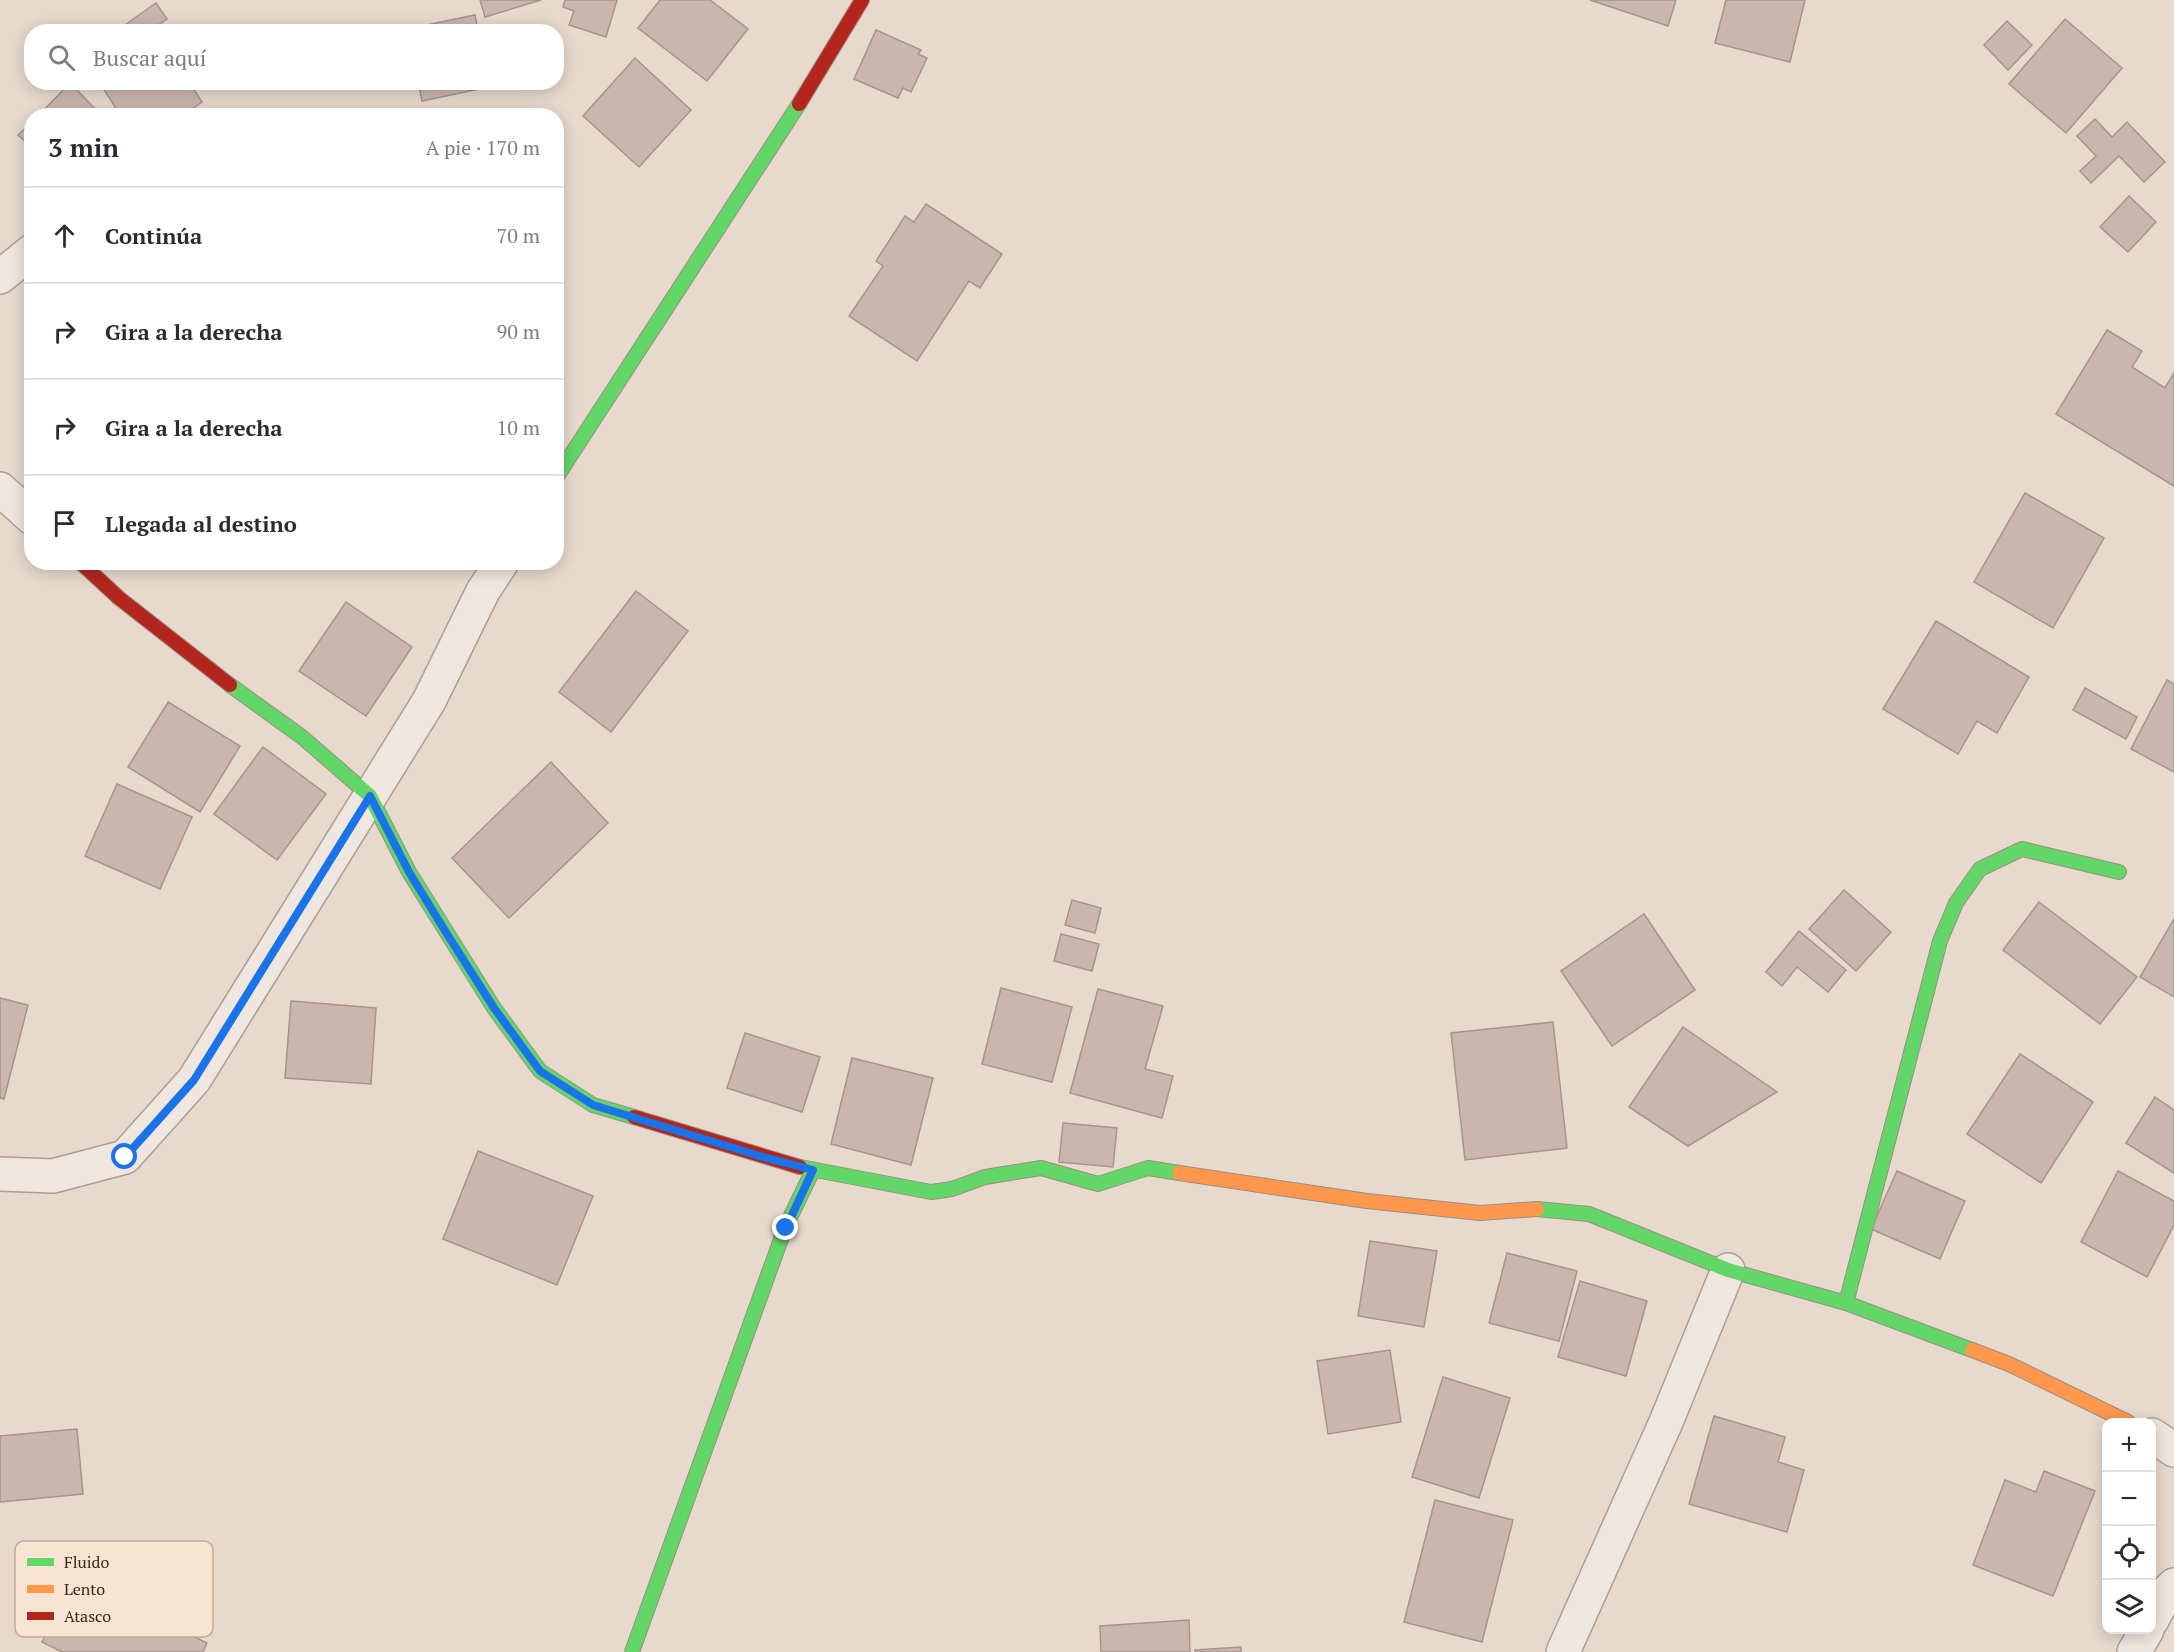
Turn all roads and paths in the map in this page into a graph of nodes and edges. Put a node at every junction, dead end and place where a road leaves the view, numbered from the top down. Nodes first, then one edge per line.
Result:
1 (862, 0) edge
2 (24, 257) edge
3 (0, 277) edge
4 (564, 466) edge
5 (0, 489) edge
6 (24, 511) edge
7 (89, 570) edge
8 (497, 570) edge
9 (370, 796) junction
10 (2119, 872) dead end
11 (813, 1170) junction
12 (0, 1174) edge
13 (1728, 1270) junction
14 (1846, 1303) junction
15 (2120, 1418) edge
16 (2156, 1438) edge
17 (2174, 1450) edge
18 (2174, 1585) edge
19 (2156, 1611) edge
20 (2143, 1634) edge
21 (632, 1652) edge
22 (1563, 1652) edge
23 (2134, 1652) edge

1 - 4 street
2 - 3 street
5 - 6 street
7 - 9 street
8 - 9 street
9 - 11 street
9 - 12 street
10 - 14 street
11 - 13 street
11 - 21 street
13 - 14 street
13 - 22 street
14 - 15 street
16 - 17 street
18 - 19 street
20 - 23 street

